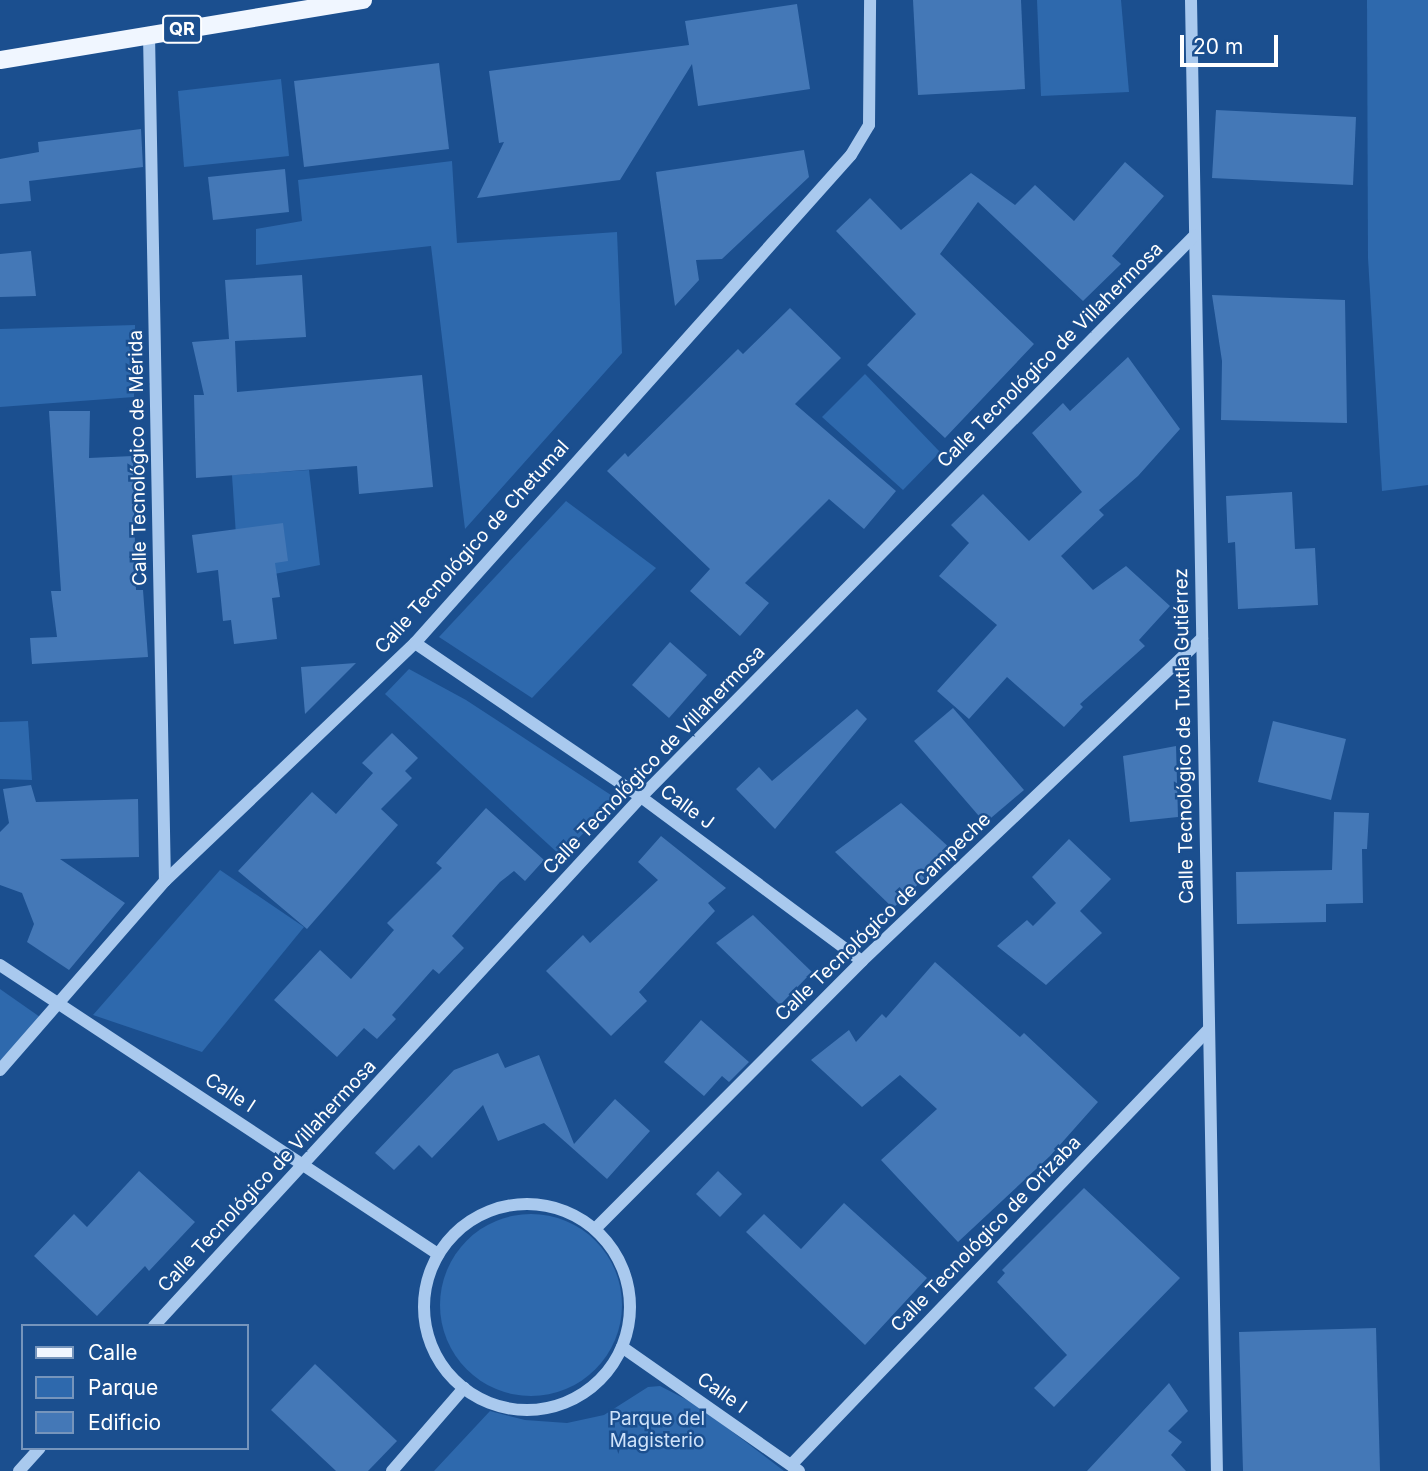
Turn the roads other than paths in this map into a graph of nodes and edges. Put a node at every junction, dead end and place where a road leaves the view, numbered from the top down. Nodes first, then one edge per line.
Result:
1 (363, 0) edge
2 (870, 0) edge
3 (1191, 0) edge
4 (149, 35) junction
5 (0, 60) edge
6 (1195, 235) junction
7 (1202, 638) junction
8 (415, 643) junction
9 (641, 797) junction
10 (165, 881) junction
11 (862, 961) junction
12 (0, 965) edge
13 (60, 1005) junction
14 (1209, 1029) junction
15 (0, 1070) edge
16 (304, 1165) junction
17 (595, 1229) junction
18 (438, 1254) junction
19 (156, 1324) edge
20 (622, 1347) junction
21 (464, 1388) junction
22 (38, 1450) edge
23 (795, 1468) edge
24 (19, 1471) edge
25 (392, 1471) edge
26 (1217, 1471) edge

1 - 4 main road, QR
2 - 8 street, Calle Tecnológico de Chetumal
3 - 6 street, Calle Tecnológico de Tuxtla Gutiérrez
4 - 5 main road, QR
4 - 10 street, Calle Tecnológico de Mérida
6 - 7 street, Calle Tecnológico de Tuxtla Gutiérrez
6 - 9 street, Calle Tecnológico de Villahermosa
7 - 11 street, Calle Tecnológico de Campeche
7 - 14 street, Calle Tecnológico de Tuxtla Gutiérrez
8 - 9 street, Calle J
8 - 10 street, Calle Tecnológico de Chetumal
9 - 11 street, Calle J
9 - 16 street, Calle Tecnológico de Villahermosa
10 - 13 street, Calle Tecnológico de Chetumal
11 - 17 street, Calle Tecnológico de Campeche
12 - 13 street, Calle I
13 - 15 street, Calle Tecnológico de Chetumal
13 - 16 street, Calle I
14 - 23 street, Calle Tecnológico de Orizaba
14 - 26 street, Calle Tecnológico de Tuxtla Gutiérrez
16 - 18 street, Calle I
16 - 19 street, Calle Tecnológico de Villahermosa
17 - 18 street
17 - 20 street
18 - 21 street
20 - 21 street
20 - 23 street, Calle I
21 - 25 street
22 - 24 street

